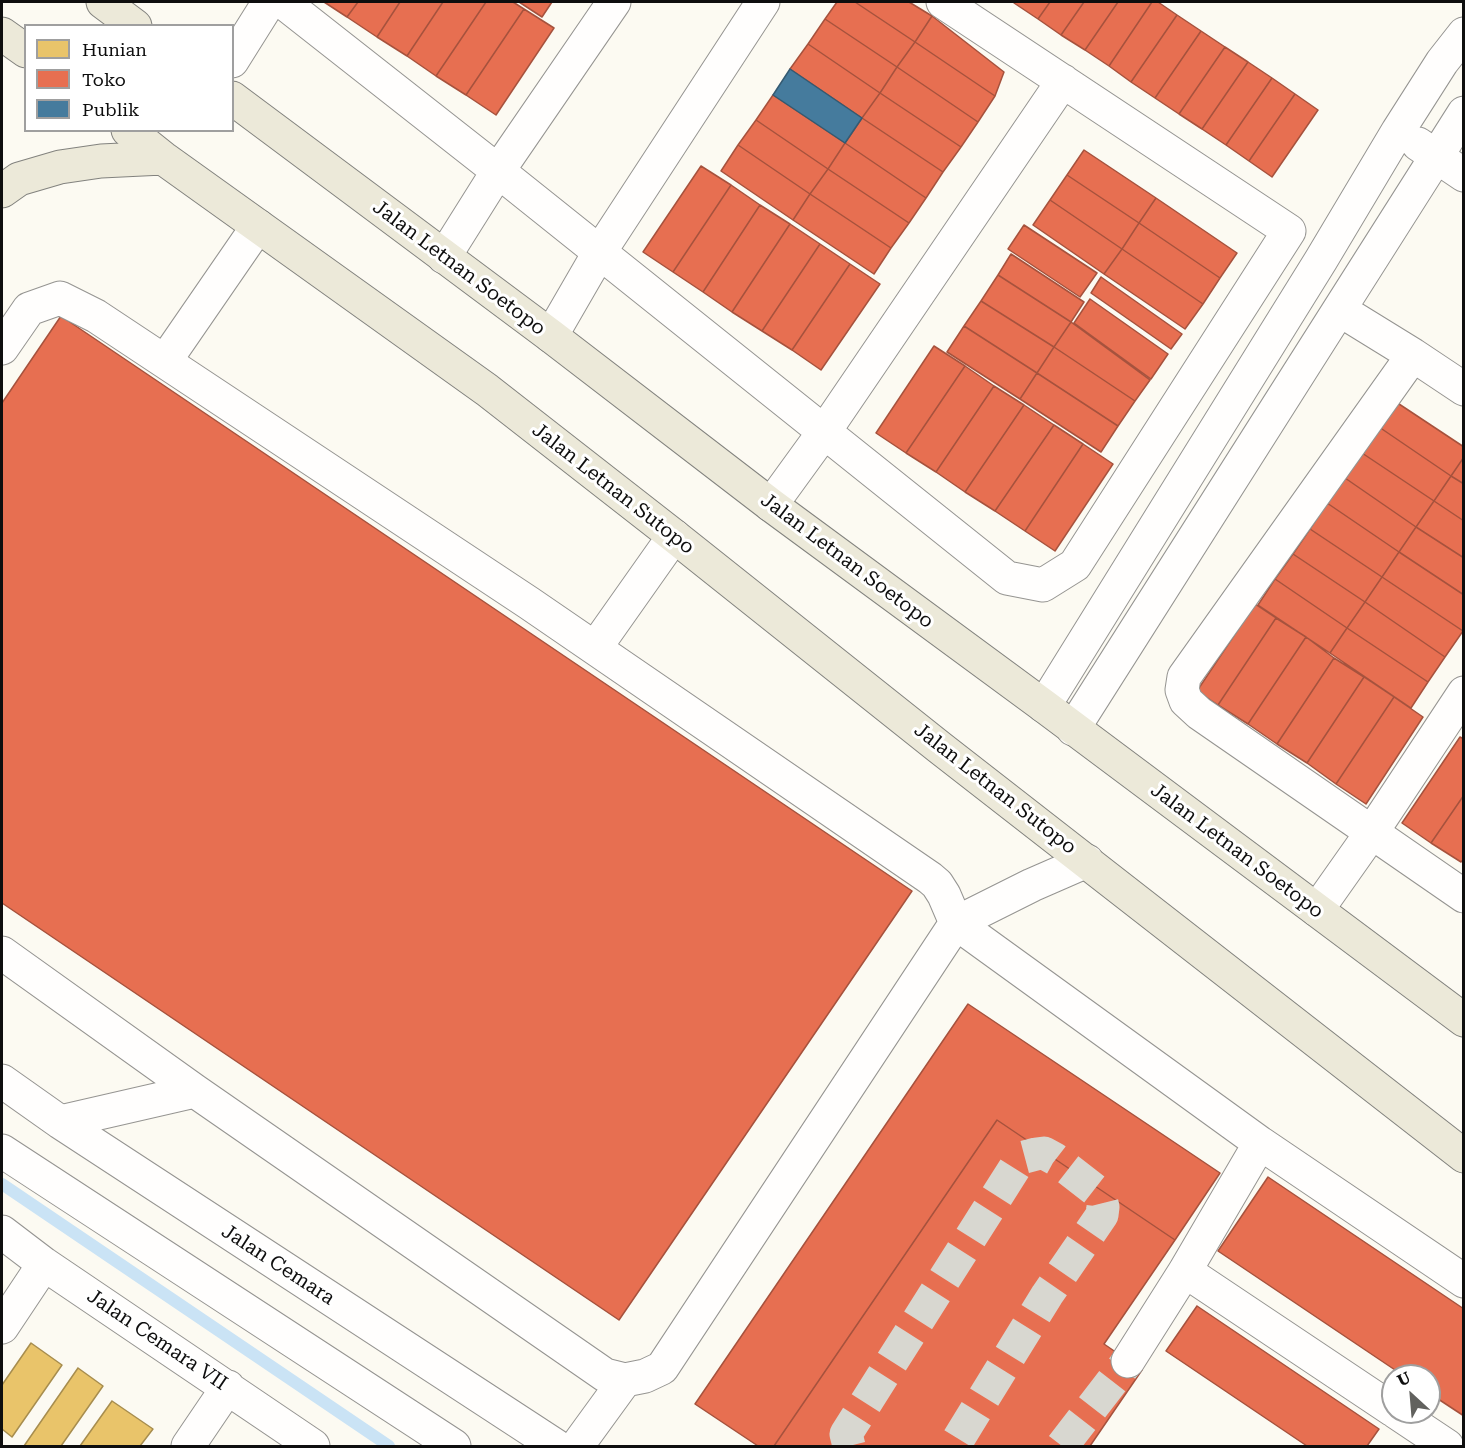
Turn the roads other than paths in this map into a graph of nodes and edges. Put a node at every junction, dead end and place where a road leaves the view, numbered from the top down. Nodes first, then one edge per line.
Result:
1 (103, 2) edge
2 (269, 2) edge
3 (283, 2) edge
4 (614, 2) edge
5 (763, 2) edge
6 (943, 2) edge
7 (132, 24) edge
8 (2, 34) edge
9 (1464, 34) edge
10 (24, 50) edge
11 (234, 59) edge
12 (1063, 81) junction
13 (1418, 99) junction
14 (234, 100) edge
15 (1461, 122) edge
16 (1398, 130) junction
17 (130, 132) edge
18 (1437, 157) junction
19 (163, 158) junction
20 (498, 171) junction
21 (1464, 176) edge
22 (2, 191) edge
23 (258, 226) junction
24 (599, 253) junction
25 (444, 257) junction
26 (1340, 310) junction
27 (550, 336) junction
28 (2, 348) edge
29 (1413, 355) junction
30 (165, 361) junction
31 (1464, 389) edge
32 (824, 432) junction
33 (771, 505) junction
34 (674, 536) junction
35 (595, 648) junction
36 (1464, 693) edge
37 (1044, 706) junction
38 (1073, 729) junction
39 (1372, 832) junction
40 (1087, 861) junction
41 (1464, 896) edge
42 (1317, 910) junction
43 (956, 923) junction
44 (2, 954) edge
45 (1464, 1020) edge
46 (2, 1081) edge
47 (195, 1092) junction
48 (60, 1122) junction
49 (1260, 1143) junction
50 (2, 1151) edge
51 (1464, 1156) edge
52 (2, 1232) edge
53 (44, 1264) junction
54 (1185, 1270) junction
55 (1464, 1281) edge
56 (2, 1327) edge
57 (1128, 1361) tunnel mouth
58 (625, 1380) junction
59 (228, 1388) junction
60 (1381, 1402) edge
61 (1414, 1424) edge
62 (188, 1446) edge
63 (313, 1446) edge
64 (454, 1446) edge
65 (556, 1446) edge
66 (577, 1446) edge
67 (1447, 1446) edge

1 - 7 main road
2 - 11 street
3 - 20 street
4 - 20 street
5 - 24 street
6 - 12 street
8 - 10 main road
9 - 13 street
12 - 32 street
12 - 32 street
13 - 15 street
13 - 16 street
14 - 25 main road, Jalan Letnan Soetopo
15 - 18 street
16 - 18 street
16 - 37 street
17 - 19 main road, Jalan Letnan Sutopo
18 - 21 street
18 - 26 street
19 - 22 main road
19 - 23 main road, Jalan Letnan Sutopo
20 - 24 street
20 - 25 street
23 - 30 street
23 - 34 main road, Jalan Letnan Sutopo
24 - 27 street
24 - 32 street
25 - 27 main road, Jalan Letnan Soetopo
26 - 29 street
26 - 38 street
27 - 33 main road, Jalan Letnan Soetopo
28 - 30 street
29 - 31 street
29 - 39 street
30 - 35 street
32 - 33 street
33 - 37 main road, Jalan Letnan Soetopo
34 - 35 street
34 - 40 main road, Jalan Letnan Sutopo
35 - 43 street
36 - 39 street
37 - 38 main road, Jalan Letnan Soetopo
38 - 42 main road, Jalan Letnan Soetopo
39 - 41 street
39 - 42 street
40 - 43 street
40 - 51 main road
42 - 45 main road, Jalan Letnan Soetopo
43 - 49 street
43 - 58 street
44 - 47 street
46 - 48 street, Jalan Cemara
47 - 48 street
47 - 58 street
48 - 65 street, Jalan Cemara
49 - 54 street
49 - 55 street
50 - 64 street
52 - 53 street, Jalan Cemara VII
53 - 56 street
53 - 59 street, Jalan Cemara VII
54 - 57 street
54 - 60 street
58 - 66 street
59 - 62 street
59 - 63 street, Jalan Cemara VII
61 - 67 street

